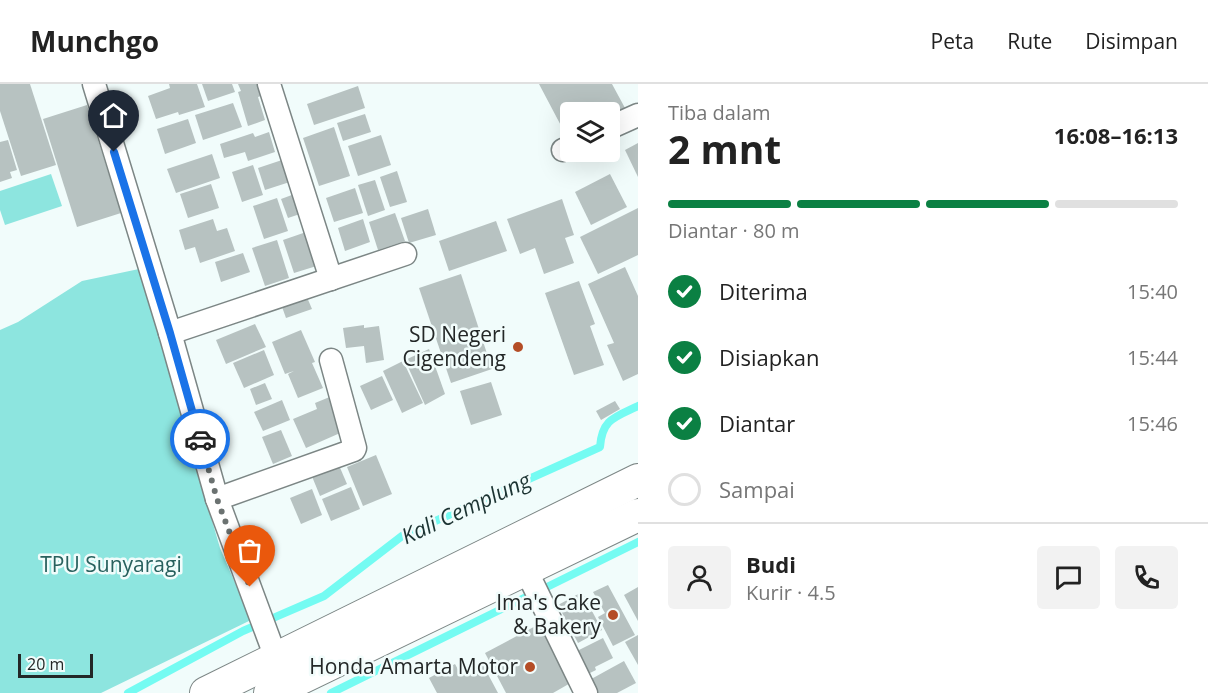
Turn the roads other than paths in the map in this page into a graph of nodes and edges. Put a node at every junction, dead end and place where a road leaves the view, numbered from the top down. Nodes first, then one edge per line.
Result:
1 (94, 84) edge
2 (269, 84) edge
3 (638, 115) edge
4 (620, 123) edge
5 (405, 254) dead end
6 (331, 279) junction
7 (170, 333) junction
8 (331, 360) dead end
9 (638, 480) edge
10 (217, 499) junction
11 (638, 515) edge
12 (526, 570) junction
13 (275, 675) edge
14 (206, 693) edge
15 (586, 693) edge

1 - 7 street
2 - 6 street
3 - 4 street
5 - 6 street
6 - 7 street
7 - 10 street
8 - 10 street
9 - 13 main road
10 - 13 street
11 - 12 main road
12 - 13 main road
12 - 15 street
13 - 14 main road

